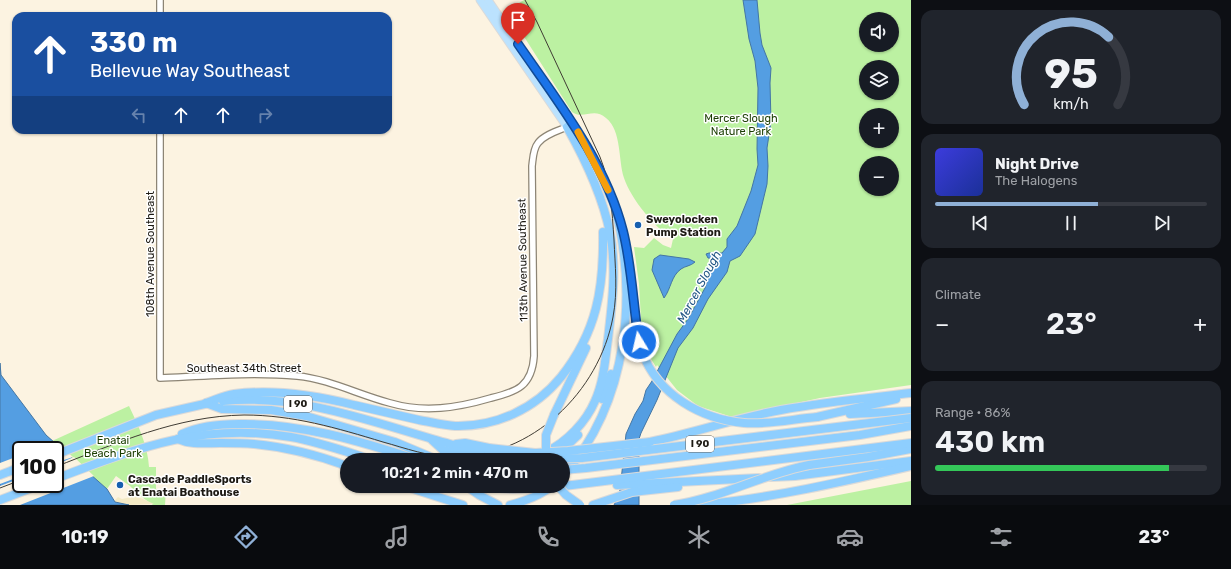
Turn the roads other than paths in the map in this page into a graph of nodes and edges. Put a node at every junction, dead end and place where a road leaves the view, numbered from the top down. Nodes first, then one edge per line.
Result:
1 (160, 0) edge
2 (480, 0) edge
3 (488, 0) edge
4 (160, 12) edge
5 (492, 12) junction
6 (570, 126) junction
7 (160, 134) edge
8 (593, 183) junction
9 (613, 200) junction
10 (603, 232) junction
11 (625, 279) junction
12 (530, 376) joint
13 (160, 378) joint
14 (911, 394) edge
15 (206, 403) junction
16 (911, 411) edge
17 (817, 417) junction
18 (911, 418) edge
19 (911, 426) edge
20 (182, 438) junction
21 (430, 438) junction
22 (911, 443) edge
23 (911, 449) edge
24 (64, 451) edge
25 (349, 453) edge
26 (395, 453) edge
27 (421, 453) edge
28 (455, 453) edge
29 (482, 453) edge
30 (511, 453) edge
31 (543, 453) edge
32 (545, 453) edge
33 (558, 453) edge
34 (570, 458) edge
35 (911, 461) edge
36 (340, 464) edge
37 (911, 466) edge
38 (570, 467) edge
39 (570, 469) edge
40 (12, 470) edge
41 (0, 475) edge
42 (64, 476) edge
43 (722, 480) junction
44 (570, 484) edge
45 (570, 485) edge
46 (18, 493) edge
47 (426, 493) edge
48 (476, 493) edge
49 (542, 493) edge
50 (564, 493) edge
51 (0, 500) edge
52 (463, 505) edge
53 (498, 505) edge
54 (510, 505) edge
55 (580, 505) edge
56 (593, 505) edge
57 (674, 505) edge
58 (701, 505) edge

1 - 4 street
2 - 5 main road
3 - 5 main road
5 - 6 main road
5 - 6 main road
6 - 8 highway
6 - 9 highway
6 - 12 street, 113th Avenue Southeast
7 - 13 street, 108th Avenue Southeast
8 - 10 highway
8 - 31 highway
9 - 11 highway
9 - 17 highway, bridge
10 - 15 highway
10 - 32 highway, bridge
11 - 33 highway
11 - 38 highway
12 - 13 street, Southeast 34th Street
14 - 17 highway
14 - 30 highway, bridge
15 - 21 highway, I 90
15 - 24 highway, I 90
15 - 27 highway
16 - 17 highway
18 - 34 highway, I 90, bridge
19 - 39 highway, bridge
20 - 25 highway
20 - 26 highway
20 - 36 highway
20 - 42 highway
21 - 28 highway
21 - 29 highway, I 90
22 - 44 highway, I 90
23 - 57 highway, bridge
35 - 43 highway, bridge
37 - 58 highway
40 - 41 highway
43 - 45 highway
43 - 56 highway
46 - 51 highway
47 - 52 highway
48 - 53 highway
49 - 54 highway
50 - 55 highway, bridge

